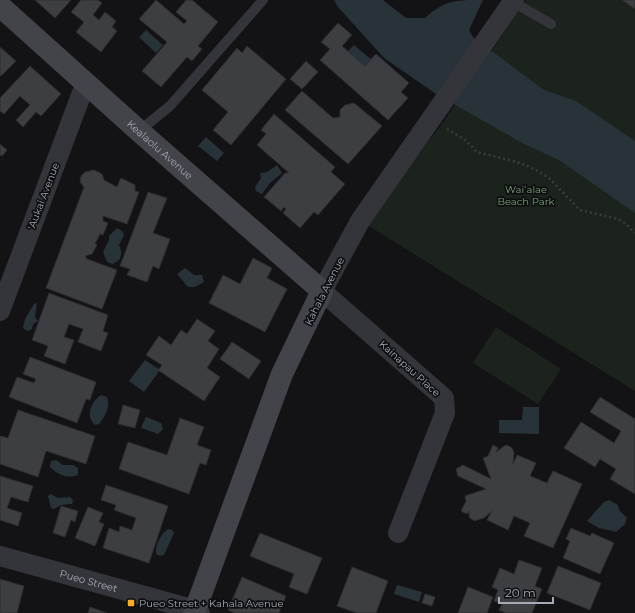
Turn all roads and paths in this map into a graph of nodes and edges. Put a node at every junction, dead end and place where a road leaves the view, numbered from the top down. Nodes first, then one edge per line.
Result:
1 (263, 0) edge
2 (513, 1) edge
3 (0, 6) edge
4 (551, 24) dead end
5 (86, 82) junction
6 (446, 128) dead end
7 (139, 131) junction
8 (635, 233) edge
9 (322, 290) junction
10 (0, 311) edge
11 (398, 533) dead end
12 (0, 556) edge
13 (196, 612) edge

1 - 7 lane
2 - 4 lane
2 - 9 street, Kahala Avenue
3 - 5 street, Kealaolu Avenue
5 - 7 street, Kealaolu Avenue
5 - 10 street, ʻAukai Avenue
6 - 8 path
7 - 9 street, Kealaolu Avenue
9 - 11 street, Kainapau Place
9 - 13 street, Kahala Avenue
12 - 13 street, Pueo Street

